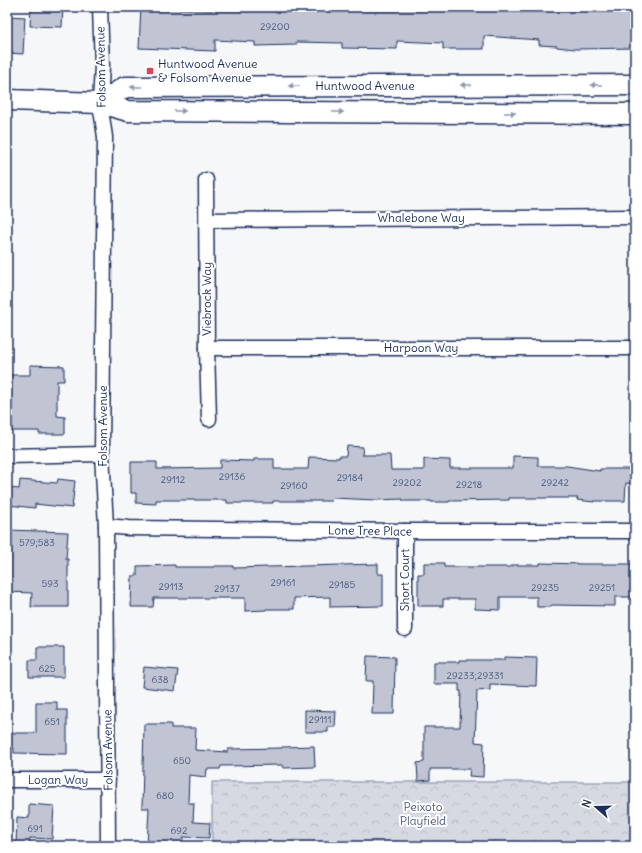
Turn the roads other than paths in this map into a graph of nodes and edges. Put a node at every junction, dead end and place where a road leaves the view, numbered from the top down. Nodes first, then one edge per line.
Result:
1 (100, 7) edge
2 (635, 85) edge
3 (7, 100) edge
4 (100, 103) junction
5 (635, 114) edge
6 (206, 180) dead end
7 (635, 217) edge
8 (207, 220) junction
9 (207, 348) junction
10 (635, 348) edge
11 (209, 419) dead end
12 (102, 454) junction
13 (7, 456) edge
14 (106, 526) junction
15 (405, 531) junction
16 (635, 531) edge
17 (405, 629) dead end
18 (7, 780) edge
19 (108, 780) junction
20 (108, 846) edge

1 - 4 street, Folsom Avenue
2 -> 4 street, Huntwood Avenue
3 - 4 street
4 -> 5 street
4 - 12 street, Folsom Avenue
6 - 8 street, Viebrock Way
7 - 8 street, Whalebone Way
8 - 9 street, Viebrock Way
9 - 10 street, Harpoon Way
9 - 11 street, Viebrock Way
12 - 13 street
12 - 14 street, Folsom Avenue
14 - 15 street, Lone Tree Place
14 - 19 street, Folsom Avenue
15 - 16 street, Lone Tree Place
15 - 17 street, Short Court
18 - 19 street, Logan Way
19 - 20 street, Folsom Avenue

